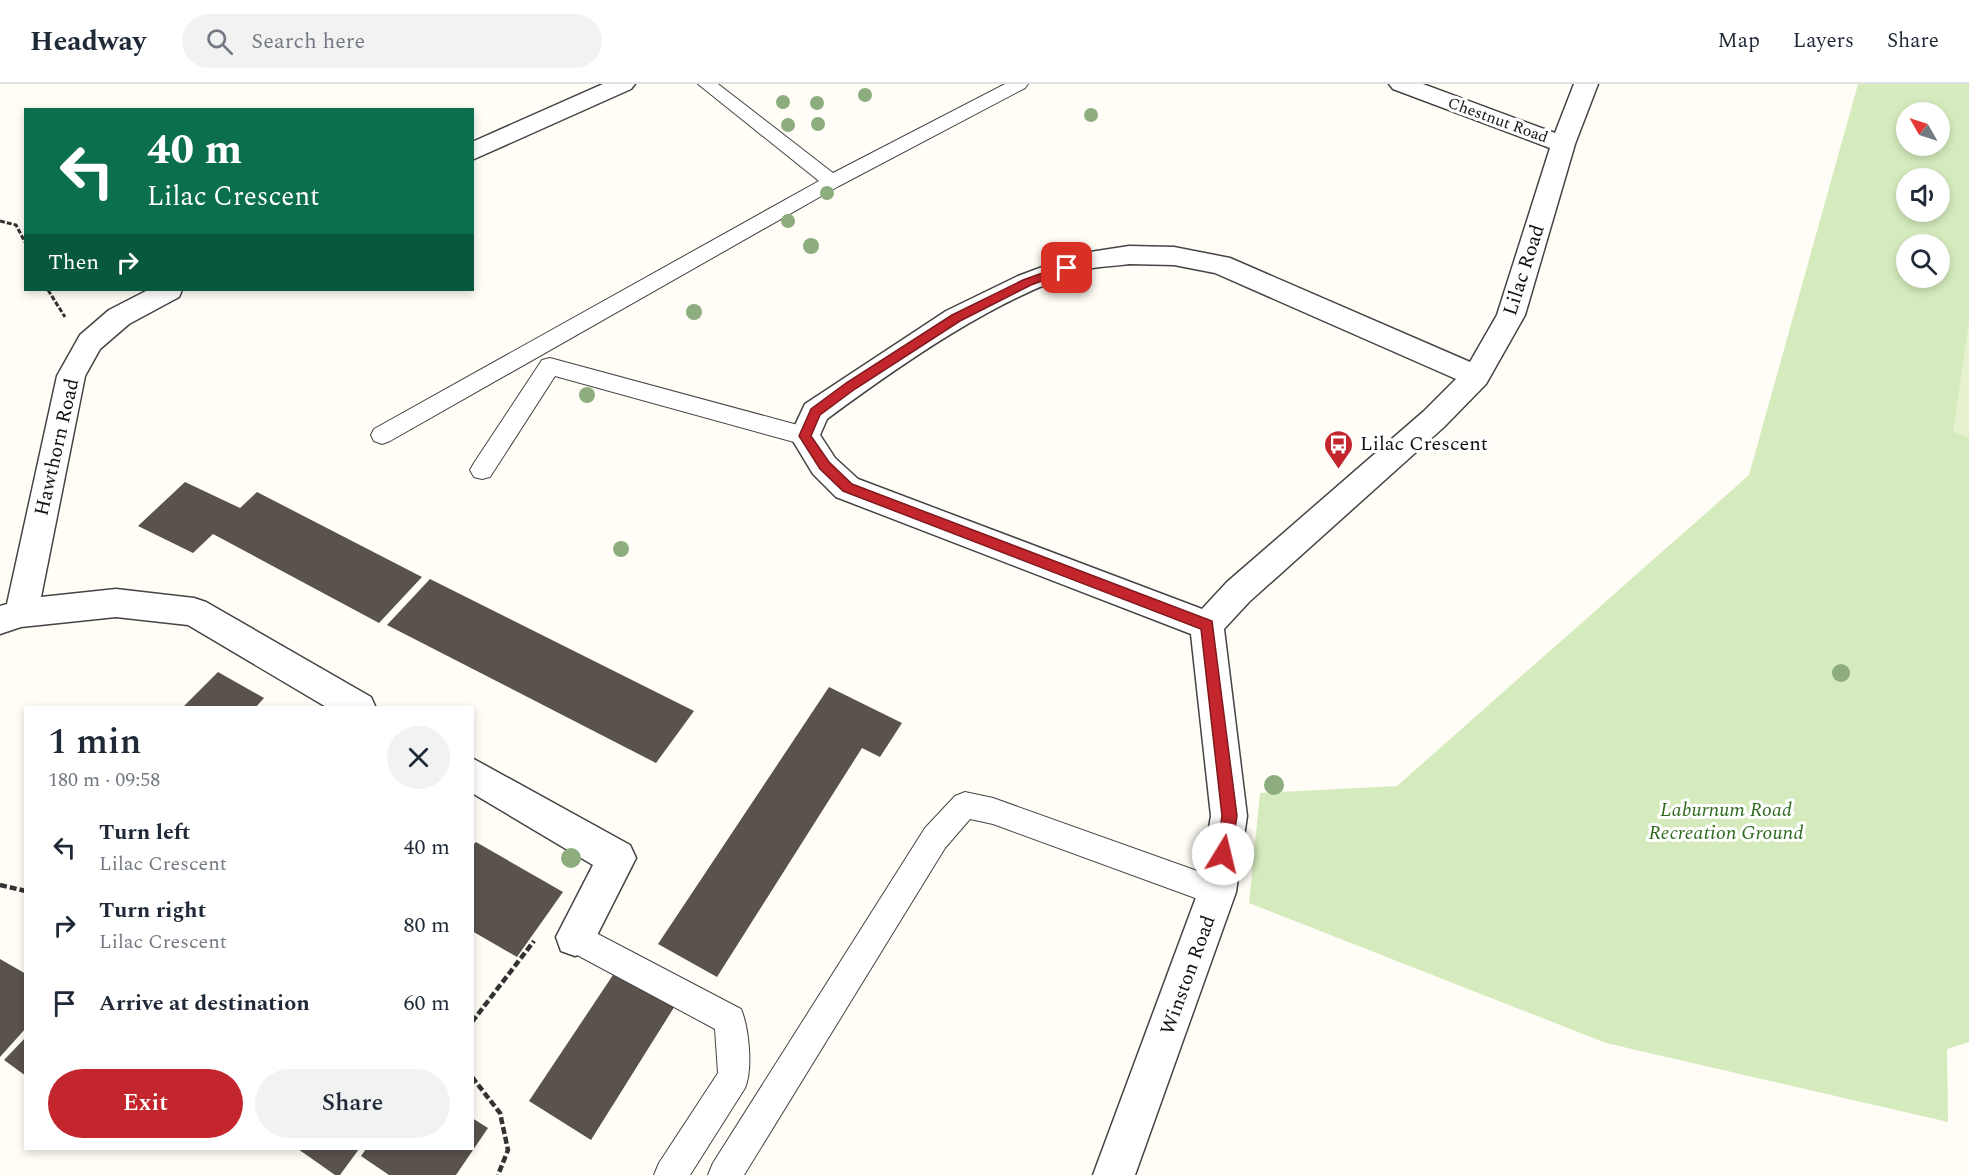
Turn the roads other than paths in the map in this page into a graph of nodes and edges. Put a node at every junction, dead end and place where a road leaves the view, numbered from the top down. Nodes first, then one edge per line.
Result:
1 (623, 84) edge
2 (707, 84) edge
3 (1019, 84) edge
4 (1401, 84) edge
5 (1586, 84) edge
6 (1563, 144) junction
7 (474, 151) edge
8 (832, 182) junction
9 (167, 291) edge
10 (1476, 376) junction
11 (382, 435) dead end
12 (805, 436) junction
13 (482, 470) dead end
14 (10, 616) edge
15 (1207, 625) junction
16 (342, 704) edge
17 (474, 775) edge
18 (1217, 892) junction
19 (575, 937) joint
20 (671, 1175) edge
21 (726, 1175) edge
22 (1114, 1175) edge

1 - 7 street
2 - 8 lane
3 - 8 lane
4 - 6 street, Chestnut Road
5 - 6 street, Lilac Road
6 - 10 street, Lilac Road
8 - 11 lane
9 - 14 street, Hawthorn Road
10 - 12 street
10 - 15 street, Lilac Road
12 - 13 lane
12 - 15 street
14 - 16 street
15 - 18 street, Winston Road
17 - 19 street
18 - 21 lane
18 - 22 street, Winston Road
19 - 20 lane

